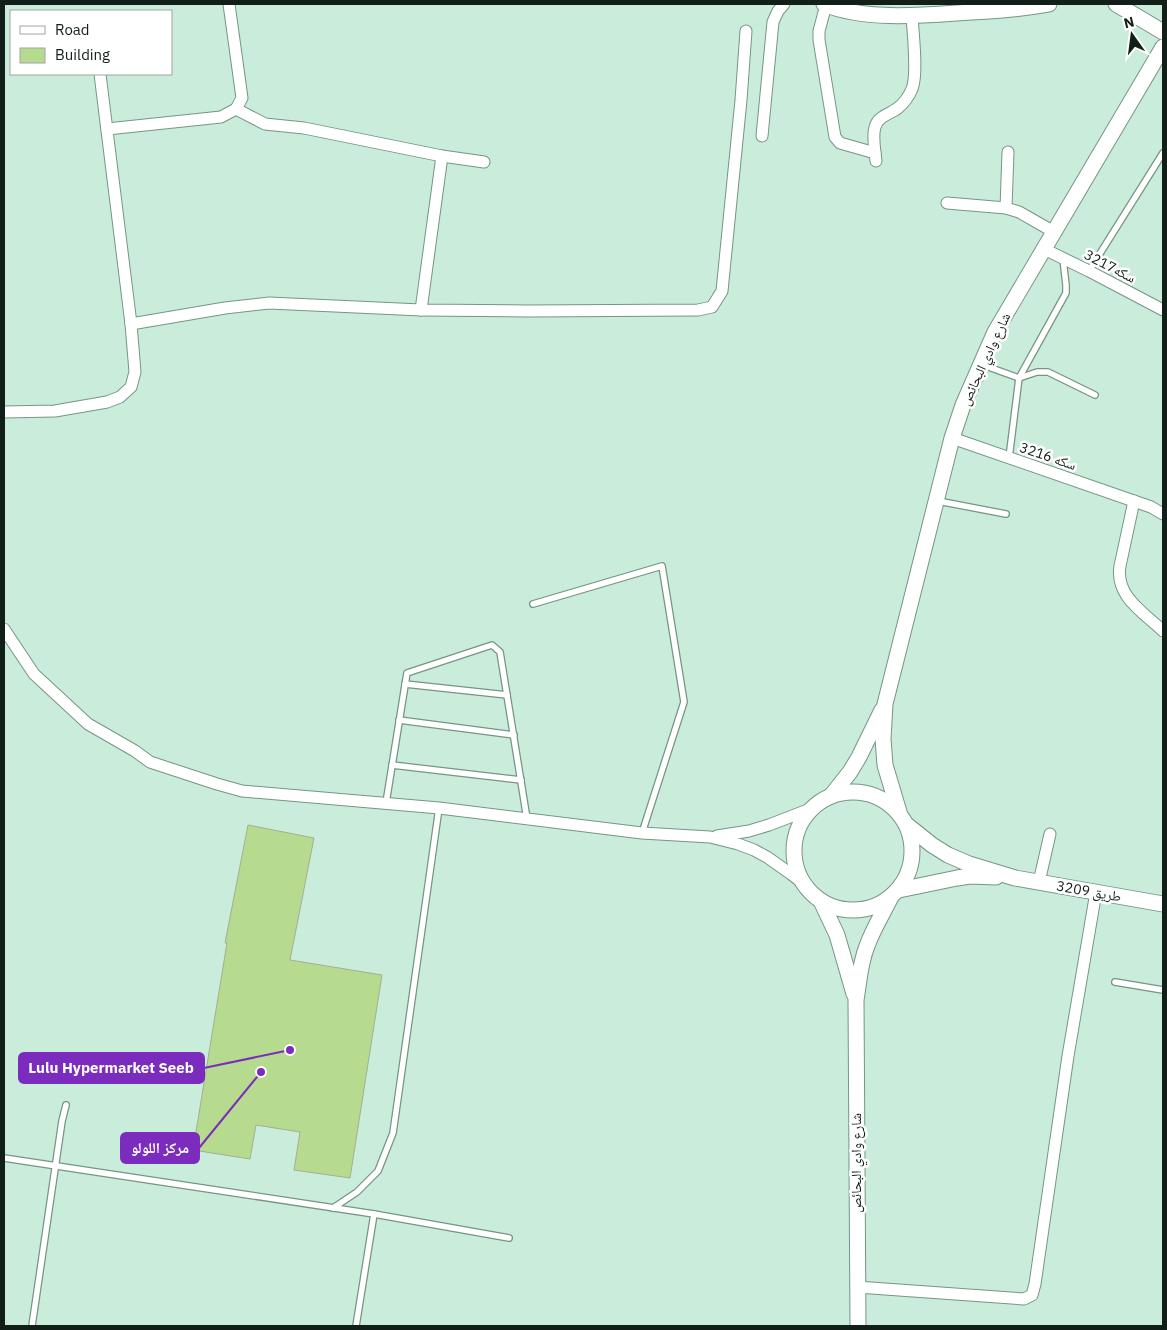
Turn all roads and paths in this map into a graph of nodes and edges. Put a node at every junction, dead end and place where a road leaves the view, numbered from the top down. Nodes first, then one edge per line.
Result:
1 (229, 4) edge
2 (784, 4) edge
3 (825, 4) edge
4 (1116, 4) edge
5 (1040, 5) edge
6 (1133, 8) edge
7 (912, 16) junction
8 (746, 31) dead end
9 (1163, 32) edge
10 (1163, 47) edge
11 (100, 75) edge
12 (236, 109) junction
13 (107, 129) junction
14 (762, 136) dead end
15 (1008, 152) dead end
16 (1163, 153) edge
17 (442, 156) junction
18 (484, 162) dead end
19 (947, 203) dead end
20 (1006, 208) junction
21 (1054, 232) junction
22 (1044, 249) junction
23 (1063, 259) junction
24 (1089, 271) junction
25 (421, 310) junction
26 (1163, 310) edge
27 (131, 324) junction
28 (981, 364) junction
29 (1020, 378) junction
30 (1095, 395) dead end
31 (4, 412) edge
32 (952, 438) junction
33 (1009, 458) junction
34 (936, 500) junction
35 (1134, 502) junction
36 (1006, 514) dead end
37 (1163, 514) edge
38 (533, 604) dead end
39 (4, 629) edge
40 (1163, 631) edge
41 (405, 684) junction
42 (507, 695) junction
43 (885, 704) junction
44 (399, 720) junction
45 (514, 735) junction
46 (392, 765) junction
47 (521, 780) junction
48 (831, 796) junction
49 (386, 804) junction
50 (439, 808) junction
51 (813, 808) junction
52 (527, 819) junction
53 (903, 819) junction
54 (642, 833) junction
55 (1050, 834) dead end
56 (710, 837) junction
57 (1014, 878) junction
58 (1039, 882) junction
59 (804, 884) junction
60 (1096, 892) junction
61 (895, 893) junction
62 (821, 902) junction
63 (1163, 904) edge
64 (1115, 982) dead end
65 (1163, 990) edge
66 (856, 1000) junction
67 (66, 1105) dead end
68 (4, 1158) edge
69 (56, 1166) junction
70 (333, 1208) junction
71 (374, 1214) junction
72 (509, 1238) dead end
73 (857, 1288) junction
74 (32, 1326) edge
75 (356, 1326) edge
76 (858, 1326) edge

1 - 12 street
2 - 14 street
3 - 7 street
3 - 7 street
4 - 6 street
5 - 7 street
6 - 9 street
8 - 25 street
10 - 21 street, شارع وادي البحائص
11 - 13 street
12 - 13 street
12 - 17 street
13 - 27 street
15 - 20 street
16 - 24 lane
17 - 18 street
17 - 25 street
19 - 20 street
20 - 21 street
21 - 22 street, شارع وادي البحائص
22 - 23 street, سكه3217
22 - 28 street, شارع وادي البحائص
23 - 24 street, سكه3217
23 - 29 lane
24 - 26 street, سكه3217
25 - 27 street
27 - 31 street
28 - 29 lane
28 - 32 street, شارع وادي البحائص
29 - 30 lane
29 - 33 lane
32 - 33 street, سكه 3216
32 - 34 street, شارع وادي البحائص
33 - 35 street, سكه 3216
34 - 36 lane
34 - 43 street, شارع وادي البحائص
35 - 37 street, سكه 3216
35 - 40 street
38 - 54 lane
39 - 49 street
41 - 42 lane
41 - 42 lane
41 - 44 lane
42 - 45 lane
43 - 48 street
43 - 53 street
44 - 45 lane
44 - 46 lane
45 - 47 lane
46 - 47 lane
46 - 49 lane
47 - 52 lane
48 - 51 street
48 - 53 street
49 - 50 street
50 - 52 street
50 - 70 lane
51 - 56 street
51 - 59 street
52 - 54 street
53 - 57 street
53 - 61 street
54 - 56 street
55 - 58 street
56 - 59 street
57 - 58 street, طريق 3209
57 - 61 street
58 - 60 street, طريق 3209
59 - 62 street
60 - 63 street, طريق 3209
60 - 73 street
61 - 62 street
61 - 66 street
62 - 66 street
64 - 65 lane
66 - 73 street, شارع وادي البحائص
67 - 69 lane
68 - 69 lane
69 - 70 lane
69 - 74 lane
70 - 71 lane
71 - 72 lane
71 - 75 lane
73 - 76 street, شارع وادي البحائص

